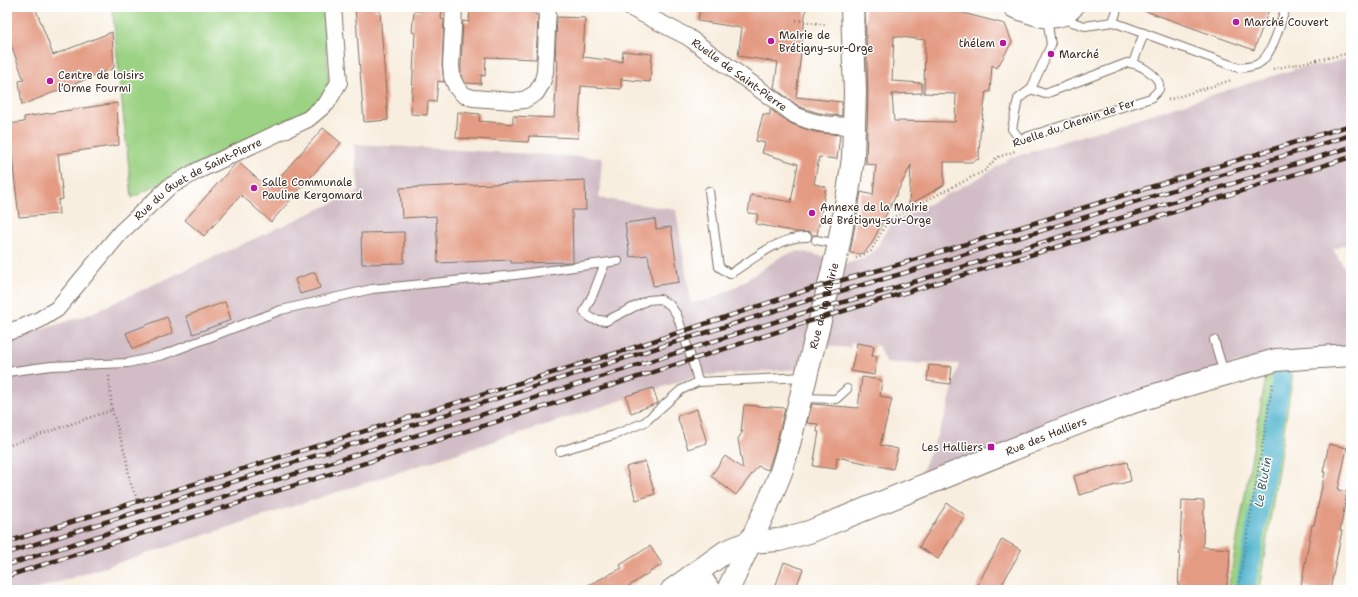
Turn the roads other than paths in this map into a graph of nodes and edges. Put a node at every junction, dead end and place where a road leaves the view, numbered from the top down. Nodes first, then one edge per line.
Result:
1 (333, 7) edge
2 (454, 7) edge
3 (548, 7) edge
4 (630, 7) edge
5 (852, 7) edge
6 (1014, 7) edge
7 (1118, 7) edge
8 (1286, 7) edge
9 (1058, 13) edge
10 (1113, 22) junction
11 (1144, 34) junction
12 (1133, 63) junction
13 (1031, 89) junction
14 (854, 126) junction
15 (708, 191) dead end
16 (807, 237) dead end
17 (816, 240) dead end
18 (839, 244) junction
19 (618, 261) dead end
20 (605, 263) junction
21 (7, 332) edge
22 (1214, 340) dead end
23 (1351, 355) edge
24 (7, 372) edge
25 (1225, 374) junction
26 (806, 377) junction
27 (698, 382) junction
28 (847, 389) dead end
29 (801, 398) junction
30 (560, 451) dead end
31 (779, 540) junction
32 (749, 542) junction
33 (697, 572) junction
34 (730, 587) edge
35 (675, 589) edge
36 (709, 590) edge

1 - 21 street, Rue du Guet de Saint-Pierre
2 - 3 street
4 - 14 street, Ruelle de Saint-Pierre
5 - 14 main road, Rue de la Mairie
6 - 9 main road
7 - 10 lane
8 - 11 lane
9 - 10 lane
9 - 13 lane
10 - 11 lane
11 - 12 lane
12 - 13 lane
12 - 13 lane
14 - 18 main road, Rue de la Mairie
15 - 16 lane
17 - 18 lane
18 - 26 main road, Rue de la Mairie
19 - 20 lane
20 - 24 lane
20 - 27 lane
22 - 25 lane
23 - 25 main road, Rue des Halliers
25 - 31 main road, Rue des Halliers
26 - 27 lane
26 - 29 main road, Rue de la Mairie
27 - 30 lane
28 - 29 lane
29 - 32 main road, Rue de la Mairie
31 - 32 main road, Rue des Halliers
31 - 34 main road
32 - 33 main road, Rue des Halliers
32 - 34 main road, Rue de la Mairie
33 - 35 main road, Rue des Halliers
33 - 36 main road

